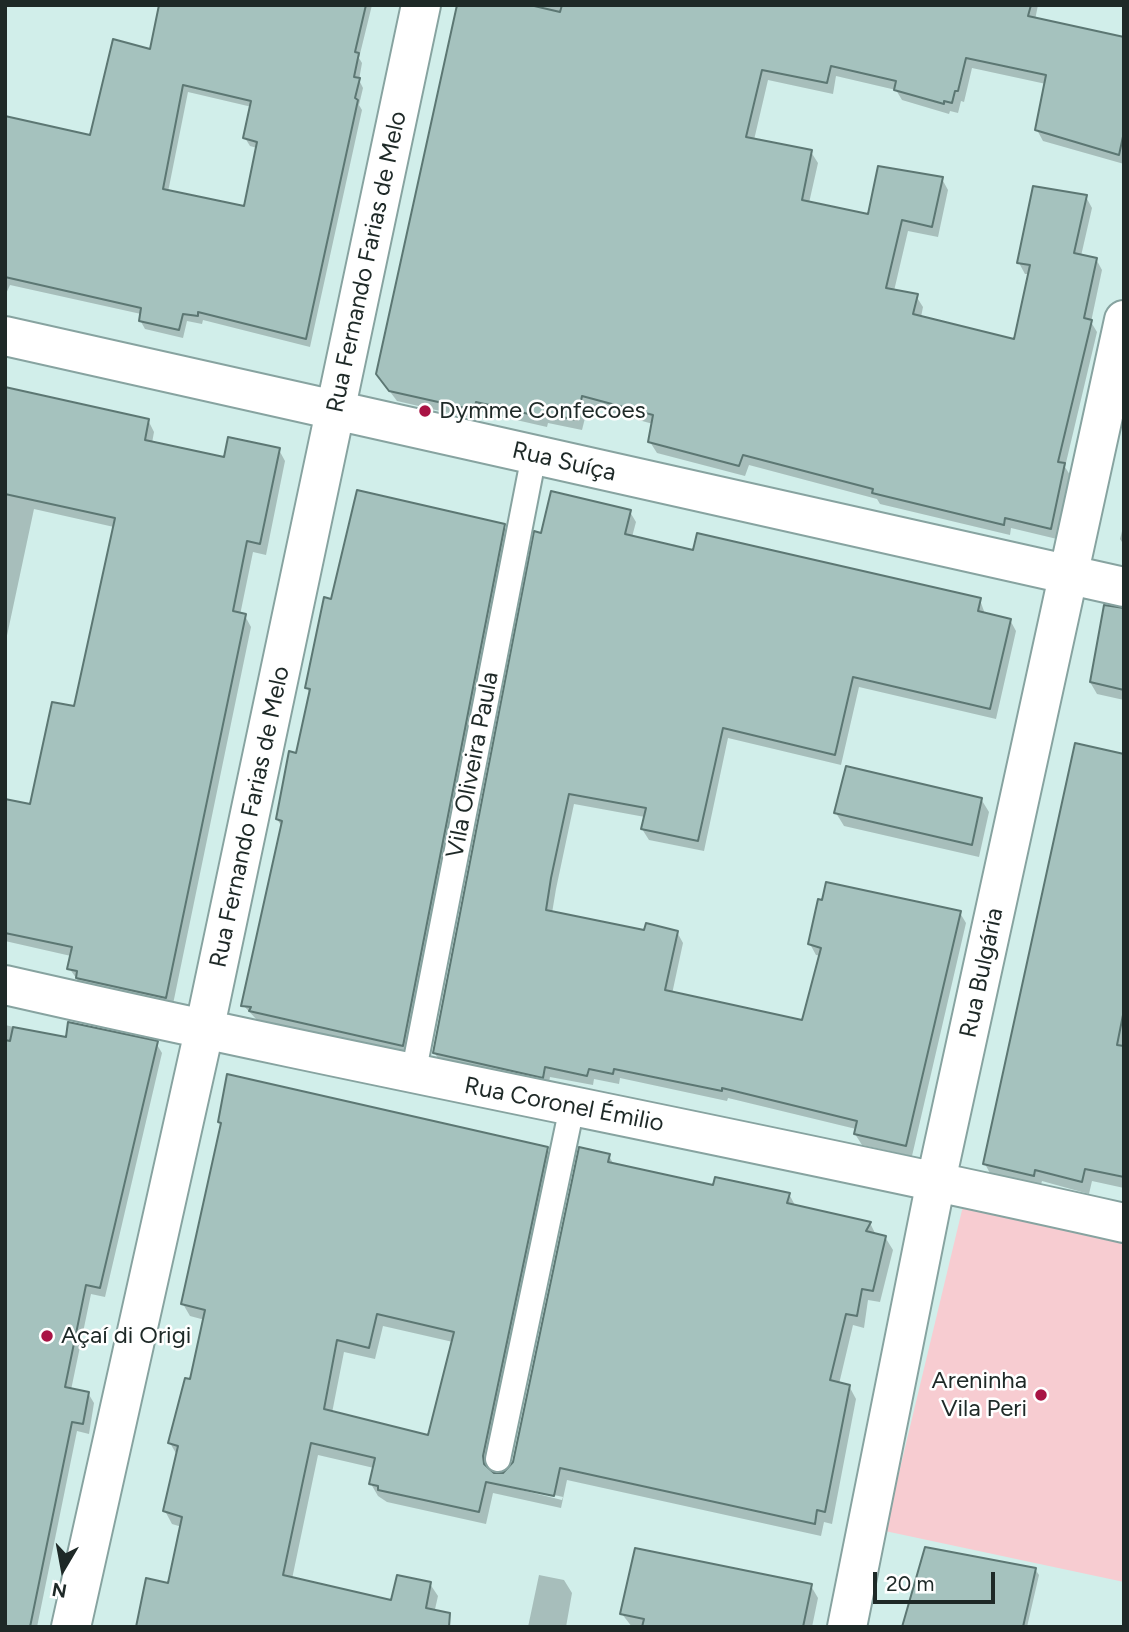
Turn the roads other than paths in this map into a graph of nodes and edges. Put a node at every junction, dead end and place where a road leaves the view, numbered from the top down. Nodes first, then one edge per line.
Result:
1 (421, 5) edge
2 (1124, 320) edge
3 (5, 336) edge
4 (335, 410) junction
5 (534, 455) junction
6 (1068, 575) junction
7 (1124, 587) edge
8 (5, 985) edge
9 (204, 1031) junction
10 (413, 1074) junction
11 (572, 1107) junction
12 (936, 1181) junction
13 (1124, 1223) edge
14 (498, 1459) dead end
15 (72, 1627) edge
16 (846, 1627) edge

1 - 4 street, Rua Fernando Farias de Melo
2 - 6 street, Rua Bulgária
3 - 4 street, Rua Suíça
4 - 5 street, Rua Suíça
4 - 9 street, Rua Fernando Farias de Melo
5 - 6 street, Rua Suíça
5 - 10 lane, Vila Oliveira Paula
6 - 7 street, Rua Suíça
6 - 12 street, Rua Bulgária
8 - 9 street, Rua Coronel Émilio
9 - 10 street, Rua Coronel Émilio
9 - 15 street, Rua Fernando Farias de Melo
10 - 11 street, Rua Coronel Émilio
11 - 12 street, Rua Coronel Émilio
11 - 14 lane
12 - 13 street, Rua Coronel Émilio
12 - 16 street, Rua Bulgária

